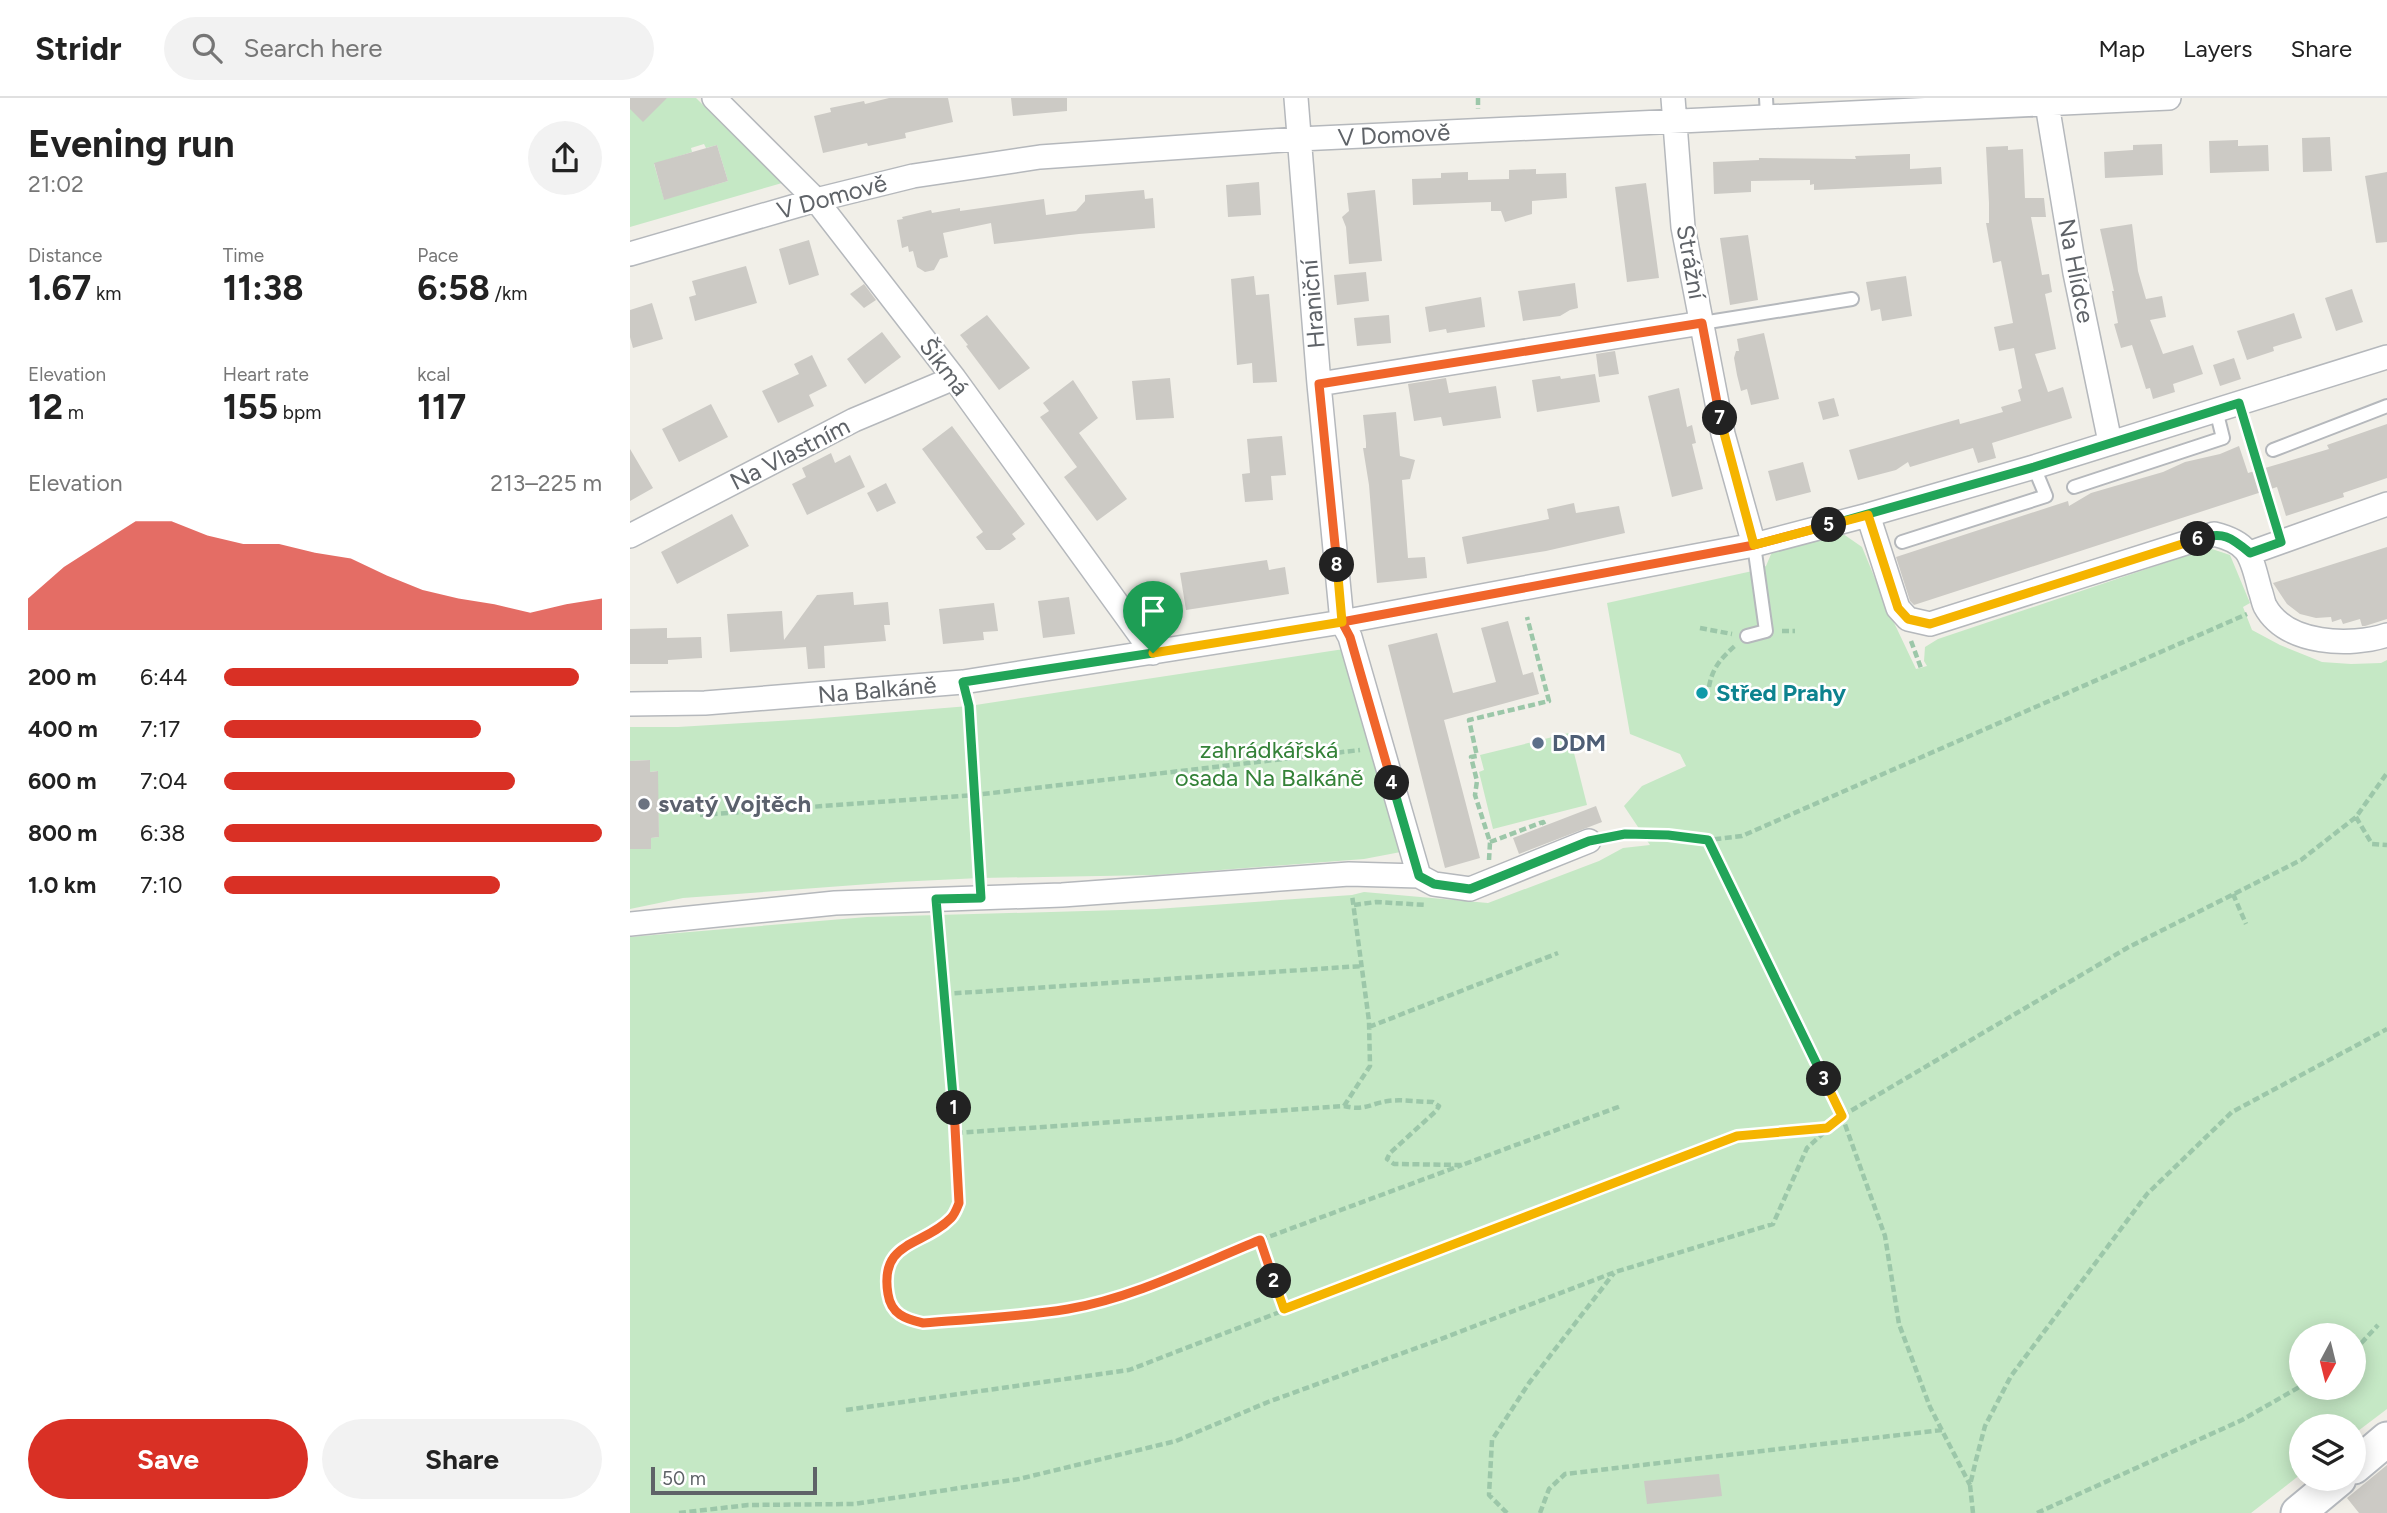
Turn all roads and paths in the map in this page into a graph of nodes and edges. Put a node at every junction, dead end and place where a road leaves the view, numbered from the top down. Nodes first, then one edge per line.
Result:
1 (714, 98) edge
2 (1296, 98) edge
3 (1673, 98) edge
4 (2169, 98) edge
5 (2046, 100) edge
6 (1767, 107) edge
7 (1798, 107) edge
8 (1675, 121) junction
9 (1299, 139) junction
10 (816, 200) junction
11 (630, 254) edge
12 (1852, 299) dead end
13 (1702, 323) junction
14 (2387, 357) edge
15 (954, 378) junction
16 (1319, 384) junction
17 (2239, 403) junction
18 (2387, 406) edge
19 (2216, 410) junction
20 (2110, 443) junction
21 (2273, 450) dead end
22 (2034, 467) junction
23 (2074, 486) dead end
24 (2387, 504) edge
25 (1868, 515) junction
26 (630, 536) edge
27 (1902, 542) dead end
28 (2281, 542) junction
29 (1754, 545) junction
30 (2250, 553) junction
31 (2256, 610) junction
32 (1527, 617) dead end
33 (1342, 622) junction
34 (1700, 628) dead end
35 (2387, 635) edge
36 (1747, 636) junction
37 (1153, 653) junction
38 (963, 682) junction
39 (1709, 687) dead end
40 (630, 704) edge
41 (1382, 747) junction
42 (2387, 773) edge
43 (975, 795) junction
44 (700, 815) dead end
45 (2356, 817) junction
46 (1545, 826) dead end
47 (1708, 840) junction
48 (1589, 841) joint
49 (1490, 842) junction
50 (2387, 845) edge
51 (1349, 874) junction
52 (1419, 876) junction
53 (1488, 881) junction
54 (2233, 894) junction
55 (981, 898) junction
56 (936, 899) junction
57 (1354, 905) junction
58 (1439, 906) dead end
59 (630, 924) edge
60 (2246, 924) dead end
61 (1558, 953) dead end
62 (1362, 966) junction
63 (944, 994) junction
64 (1369, 1027) junction
65 (2387, 1029) edge
66 (1344, 1106) junction
67 (1620, 1106) dead end
68 (1842, 1116) junction
69 (1827, 1128) junction
70 (957, 1133) junction
71 (1462, 1164) junction
72 (1260, 1240) junction
73 (1615, 1272) junction
74 (1284, 1309) junction
75 (2378, 1325) dead end
76 (2366, 1338) edge
77 (2289, 1393) edge
78 (846, 1410) dead end
79 (1942, 1430) junction
80 (2387, 1439) edge
81 (2366, 1457) edge
82 (1970, 1485) junction
83 (2325, 1491) edge
84 (679, 1513) edge
85 (1507, 1513) edge
86 (1540, 1513) edge
87 (1973, 1513) edge
88 (2037, 1513) edge
89 (2298, 1513) edge

1 - 10 street, Šikmá
2 - 9 street, Hraniční
3 - 8 street, Strážní
4 - 5 street, V Domově
5 - 7 street, V Domově
5 - 20 street, Na Hlídce
6 - 7 street, V Domově
6 - 8 street, V Domově
8 - 9 street, V Domově
8 - 13 street, Strážní
9 - 10 street, V Domově
9 - 16 street, Hraniční
10 - 11 street, V Domově
10 - 15 street, Šikmá
12 - 13 lane
13 - 16 street
13 - 29 street, Strážní
14 - 17 street, Na Balkáně
15 - 26 street, Na Vlastním
15 - 37 street, Šikmá
16 - 33 street, Hraniční
17 - 19 street, Na Balkáně
17 - 28 path
18 - 21 lane
19 - 20 street, Na Balkáně
19 - 23 lane
20 - 22 street, Na Balkáně
22 - 25 street, Na Balkáně
22 - 27 lane
24 - 28 street
25 - 29 street, Na Balkáně
25 - 30 street
28 - 30 street
29 - 33 street, Na Balkáně
29 - 36 lane
30 - 31 street
31 - 35 street
31 - 47 path
32 - 49 path
33 - 37 street, Na Balkáně
33 - 41 street, Hraniční
34 - 36 path
36 - 39 path
37 - 38 street, Na Balkáně
38 - 40 street, Na Balkáně
38 - 43 path
41 - 43 path
41 - 52 street, Hraniční
42 - 45 path
43 - 44 path
43 - 55 path
45 - 50 path
45 - 54 path
46 - 49 path
47 - 48 path
47 - 68 path
48 - 53 street
49 - 53 path
51 - 52 street
51 - 55 street
51 - 57 path
52 - 53 street
54 - 60 path
54 - 68 path
55 - 56 street
56 - 59 street
56 - 63 path
57 - 58 path
57 - 62 path
61 - 64 path
62 - 63 path
62 - 64 path
63 - 70 path
64 - 66 path
65 - 82 path
66 - 70 path
66 - 71 path
67 - 71 path
68 - 69 path
68 - 79 path
69 - 73 path
69 - 74 path
70 - 72 path
71 - 72 path
72 - 74 path
73 - 84 path
73 - 85 path
74 - 78 path
75 - 76 path
77 - 88 path
79 - 82 path
79 - 86 path
80 - 81 main road
82 - 87 path
83 - 89 main road

